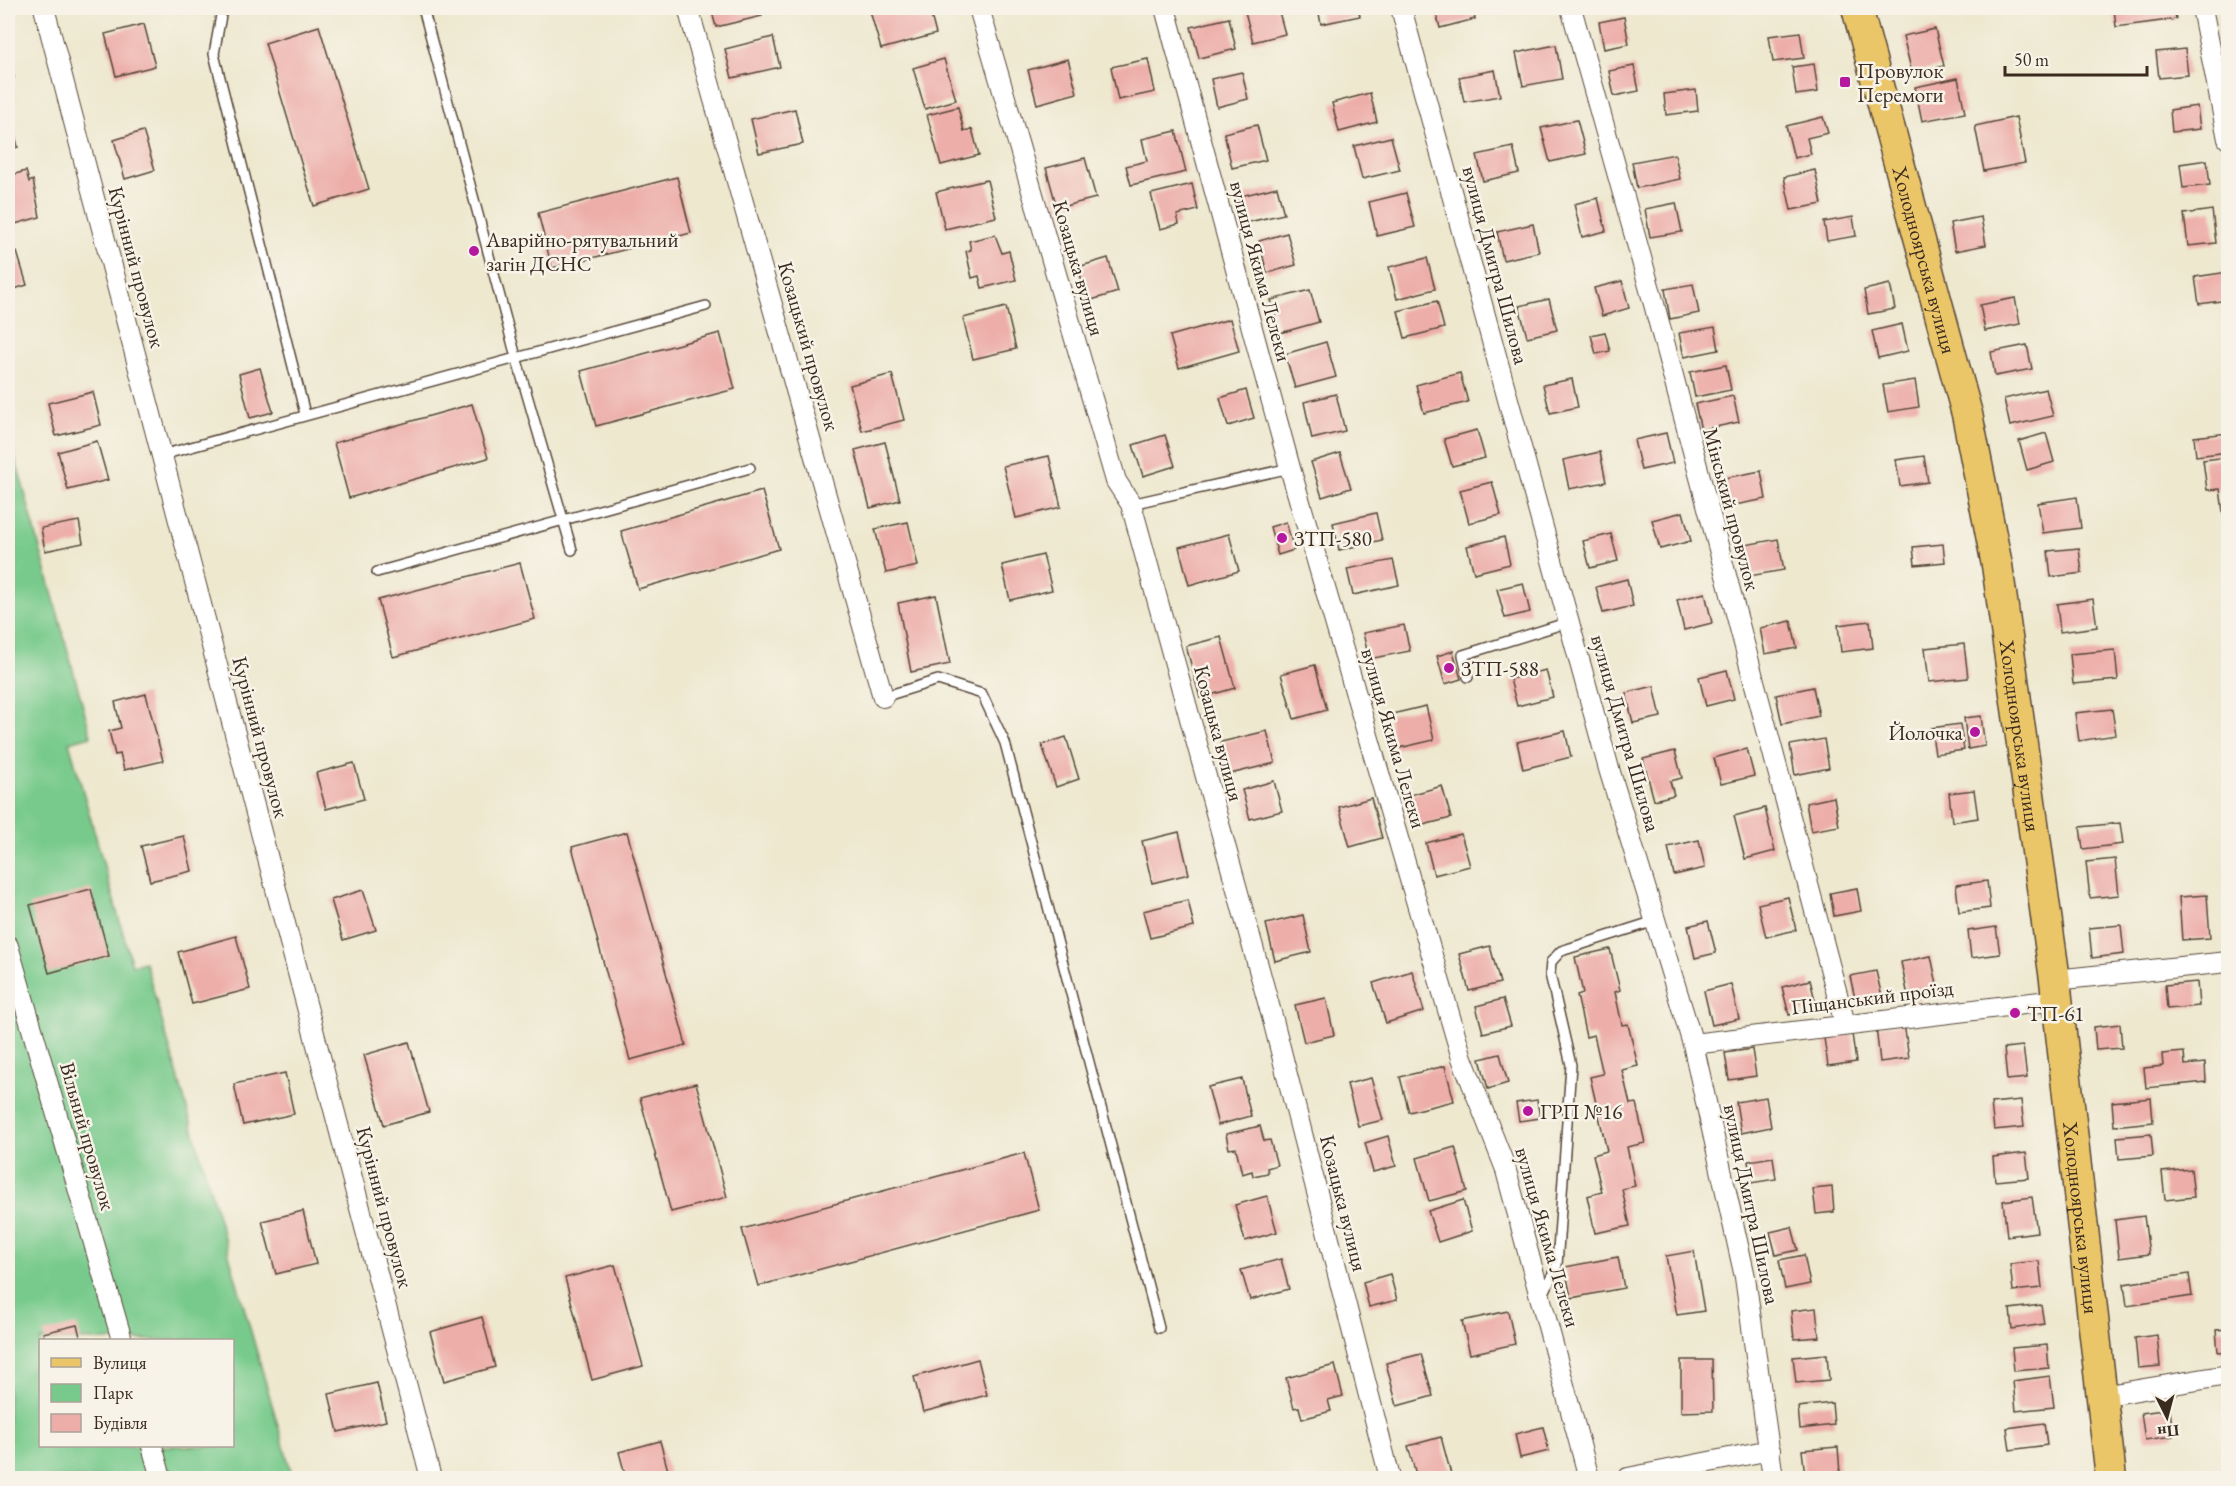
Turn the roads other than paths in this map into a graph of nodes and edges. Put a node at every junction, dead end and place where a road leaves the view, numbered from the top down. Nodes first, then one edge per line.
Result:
1 (45, 8) edge
2 (228, 8) edge
3 (423, 8) edge
4 (688, 8) edge
5 (980, 8) edge
6 (1165, 8) edge
7 (1401, 8) edge
8 (1571, 8) edge
9 (1857, 8) edge
10 (2202, 8) edge
11 (2229, 139) edge
12 (706, 306) dead end
13 (516, 357) junction
14 (304, 414) junction
15 (162, 455) junction
16 (750, 468) dead end
17 (1290, 468) junction
18 (1131, 504) junction
19 (563, 519) junction
20 (572, 550) dead end
21 (377, 572) dead end
22 (1569, 622) junction
23 (1468, 677) dead end
24 (884, 697) joint
25 (1655, 921) junction
26 (8, 946) edge
27 (2229, 962) edge
28 (2056, 990) junction
29 (1845, 1024) junction
30 (1694, 1044) junction
31 (1542, 1297) junction
32 (1159, 1328) dead end
33 (121, 1339) edge
34 (2229, 1375) edge
35 (2102, 1396) junction
36 (152, 1447) edge
37 (1770, 1450) junction
38 (161, 1479) edge
39 (431, 1479) edge
40 (1390, 1479) edge
41 (1589, 1479) edge
42 (1628, 1479) edge
43 (1773, 1479) edge
44 (2111, 1479) edge

1 - 15 street, Курінний провулок
2 - 14 lane
3 - 13 lane
4 - 24 street, Козацький провулок
5 - 18 street, Козацька вулиця
6 - 17 street, вулиця Якима Лелеки
7 - 22 street, вулиця Дмитра Шилова
8 - 29 street, Мінський провулок
9 - 28 main road, Холодноярська вулиця
10 - 11 street
12 - 13 lane
13 - 14 lane
13 - 19 lane
14 - 15 lane
15 - 39 street, Курінний провулок
16 - 19 lane
17 - 18 lane
17 - 31 street, вулиця Якима Лелеки
18 - 40 street, Козацька вулиця
19 - 20 lane
19 - 21 lane
22 - 23 lane
22 - 25 street, вулиця Дмитра Шилова
24 - 32 lane
25 - 30 street, вулиця Дмитра Шилова
25 - 31 lane
26 - 33 street, Вільний провулок
27 - 28 street, Піщанський проїзд
28 - 29 street, Піщанський проїзд
28 - 35 main road, Холодноярська вулиця
29 - 30 street, Піщанський проїзд
30 - 37 street, вулиця Дмитра Шилова
31 - 41 street, вулиця Якима Лелеки
34 - 35 street
35 - 44 main road, Холодноярська вулиця
36 - 38 street
37 - 42 street
37 - 43 street, вулиця Дмитра Шилова

